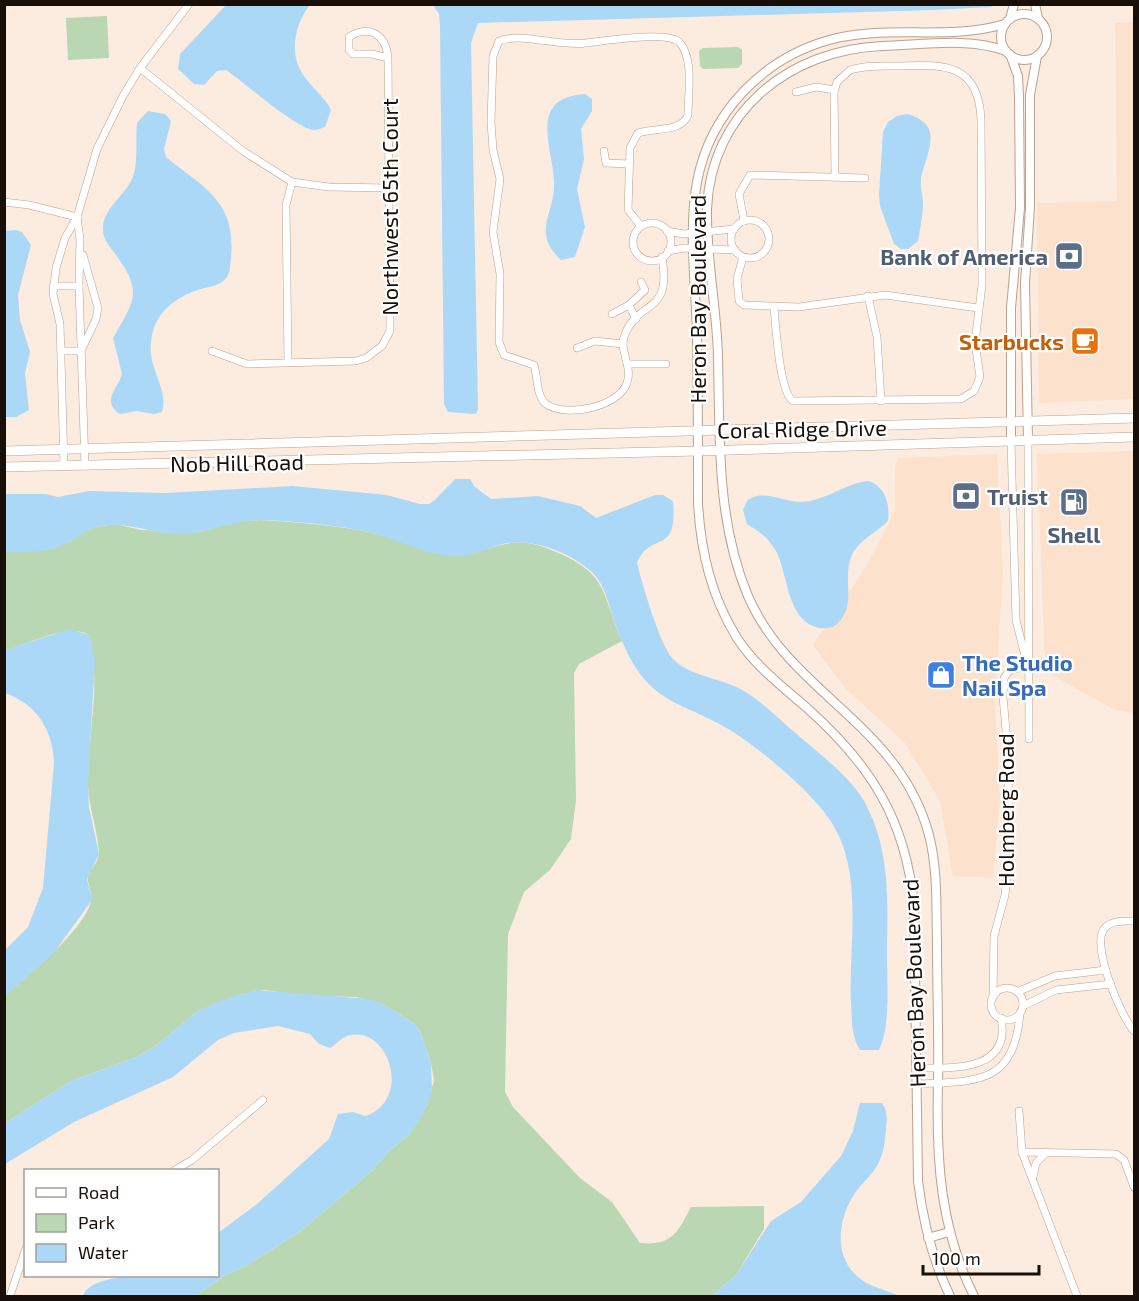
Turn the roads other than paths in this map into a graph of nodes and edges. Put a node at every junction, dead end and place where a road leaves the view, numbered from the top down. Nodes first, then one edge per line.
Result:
1 (189, 4) edge
2 (1014, 4) edge
3 (1035, 4) edge
4 (1038, 18) junction
5 (1007, 22) junction
6 (1008, 52) junction
7 (1037, 56) junction
8 (388, 58) junction
9 (140, 68) junction
10 (835, 90) junction
11 (796, 92) dead end
12 (604, 151) dead end
13 (629, 164) junction
14 (835, 176) junction
15 (865, 178) dead end
16 (292, 182) junction
17 (389, 188) junction
18 (4, 202) edge
19 (77, 217) junction
20 (744, 221) junction
21 (641, 226) junction
22 (734, 229) junction
23 (667, 231) junction
24 (708, 232) junction
25 (694, 233) junction
26 (80, 239) junction
27 (694, 248) junction
28 (708, 248) junction
29 (735, 250) junction
30 (668, 251) junction
31 (662, 257) junction
32 (743, 257) junction
33 (641, 282) dead end
34 (53, 286) junction
35 (79, 286) junction
36 (868, 296) junction
37 (628, 305) junction
38 (774, 308) junction
39 (978, 308) junction
40 (612, 314) dead end
41 (636, 319) junction
42 (623, 344) junction
43 (577, 348) dead end
44 (62, 351) junction
45 (81, 351) junction
46 (212, 351) dead end
47 (288, 362) junction
48 (628, 364) junction
49 (666, 364) dead end
50 (881, 401) junction
51 (1134, 418) edge
52 (1012, 423) junction
53 (1028, 423) junction
54 (698, 431) junction
55 (720, 431) junction
56 (1134, 437) edge
57 (469, 438) joint
58 (1028, 441) junction
59 (1011, 442) junction
60 (64, 449) junction
61 (85, 449) junction
62 (4, 451) edge
63 (720, 451) junction
64 (698, 452) junction
65 (470, 455) joint
66 (85, 465) junction
67 (64, 466) junction
68 (4, 467) edge
69 (1029, 666) junction
70 (1029, 739) dead end
71 (1134, 921) edge
72 (994, 969) junction
73 (1106, 970) junction
74 (1072, 974) junction
75 (1111, 984) junction
76 (1009, 988) junction
77 (1074, 988) junction
78 (1017, 992) junction
79 (993, 998) junction
80 (1022, 1009) junction
81 (1001, 1018) junction
82 (1134, 1031) edge
83 (915, 1068) junction
84 (938, 1068) junction
85 (938, 1083) junction
86 (916, 1084) junction
87 (263, 1100) dead end
88 (1019, 1111) dead end
89 (1022, 1152) junction
90 (1047, 1152) junction
91 (177, 1169) edge
92 (1033, 1180) junction
93 (1134, 1187) edge
94 (949, 1232) junction
95 (928, 1238) junction
96 (24, 1252) edge
97 (8, 1284) edge
98 (10, 1296) edge
99 (950, 1296) edge
100 (975, 1296) edge
101 (1077, 1296) edge

1 - 9 street
2 - 5 street
3 - 4 street
4 - 5 street
4 - 7 street
5 - 6 street
5 - 25 street, Heron Bay Boulevard
6 - 7 street
6 - 24 street, Heron Bay Boulevard
6 - 52 street
7 - 53 street
8 - 8 street, Northwest 65th Court
8 - 17 street, Northwest 65th Court
9 - 16 street
9 - 19 street
10 - 11 street
10 - 14 street
10 - 39 street
12 - 13 street
13 - 21 street
13 - 48 street
14 - 15 street
14 - 20 street
16 - 17 street
16 - 47 street
17 - 47 street, Northwest 65th Court
18 - 19 street
19 - 26 street
19 - 34 street
20 - 22 street
20 - 32 street
21 - 23 street
21 - 31 street
22 - 24 street
22 - 29 street
23 - 25 street
23 - 30 street
24 - 25 street
24 - 28 street, Heron Bay Boulevard
25 - 27 street, Heron Bay Boulevard
26 - 35 street
26 - 45 street
27 - 28 street
27 - 30 street
27 - 54 street, Heron Bay Boulevard
28 - 29 street
28 - 55 street, Heron Bay Boulevard
29 - 32 street
30 - 31 street
31 - 41 street
32 - 38 street
33 - 37 street
34 - 35 street
34 - 44 street
35 - 45 street
36 - 38 street
36 - 39 street
36 - 50 street
37 - 40 street
37 - 41 street
38 - 50 street
39 - 50 street
41 - 42 street
42 - 43 street
42 - 48 street
44 - 45 street
44 - 60 street
45 - 61 street
46 - 47 street
48 - 49 street
51 - 53 main road, Coral Ridge Drive
52 - 53 main road, Coral Ridge Drive
52 - 55 main road, Coral Ridge Drive
52 - 59 street
53 - 58 street
54 - 55 main road, Coral Ridge Drive
54 - 57 main road, Coral Ridge Drive
54 - 64 street, Heron Bay Boulevard
55 - 63 street, Heron Bay Boulevard
56 - 58 main road, Coral Ridge Drive
57 - 61 main road, Nob Hill Road
58 - 59 main road, Coral Ridge Drive
58 - 69 street
59 - 63 main road, Coral Ridge Drive
59 - 69 street
60 - 61 main road, Nob Hill Road
60 - 62 main road, Nob Hill Road
60 - 67 street
61 - 66 street
63 - 64 main road, Coral Ridge Drive
63 - 84 street, Heron Bay Boulevard
64 - 65 main road, Coral Ridge Drive
64 - 83 street, Heron Bay Boulevard
65 - 66 main road, Nob Hill Road
66 - 67 main road, Nob Hill Road
67 - 68 main road, Nob Hill Road
69 - 70 street
69 - 72 street, Holmberg Road
71 - 73 street
72 - 76 street
72 - 79 street, Holmberg Road
73 - 74 street
73 - 75 street
74 - 77 street
74 - 78 street
75 - 77 street
75 - 82 street
76 - 78 street
76 - 79 street
77 - 80 street
78 - 80 street
79 - 81 street
80 - 81 street
80 - 85 street
81 - 84 street
83 - 84 street
83 - 86 street, Heron Bay Boulevard
84 - 85 street, Heron Bay Boulevard
85 - 86 street
85 - 94 street, Heron Bay Boulevard
86 - 95 street, Heron Bay Boulevard
87 - 91 street
88 - 89 street
89 - 90 street
89 - 92 street
90 - 92 street
90 - 93 street
92 - 101 street
94 - 95 street
94 - 100 street, Heron Bay Boulevard
95 - 99 street, Heron Bay Boulevard
96 - 97 street
97 - 98 street

